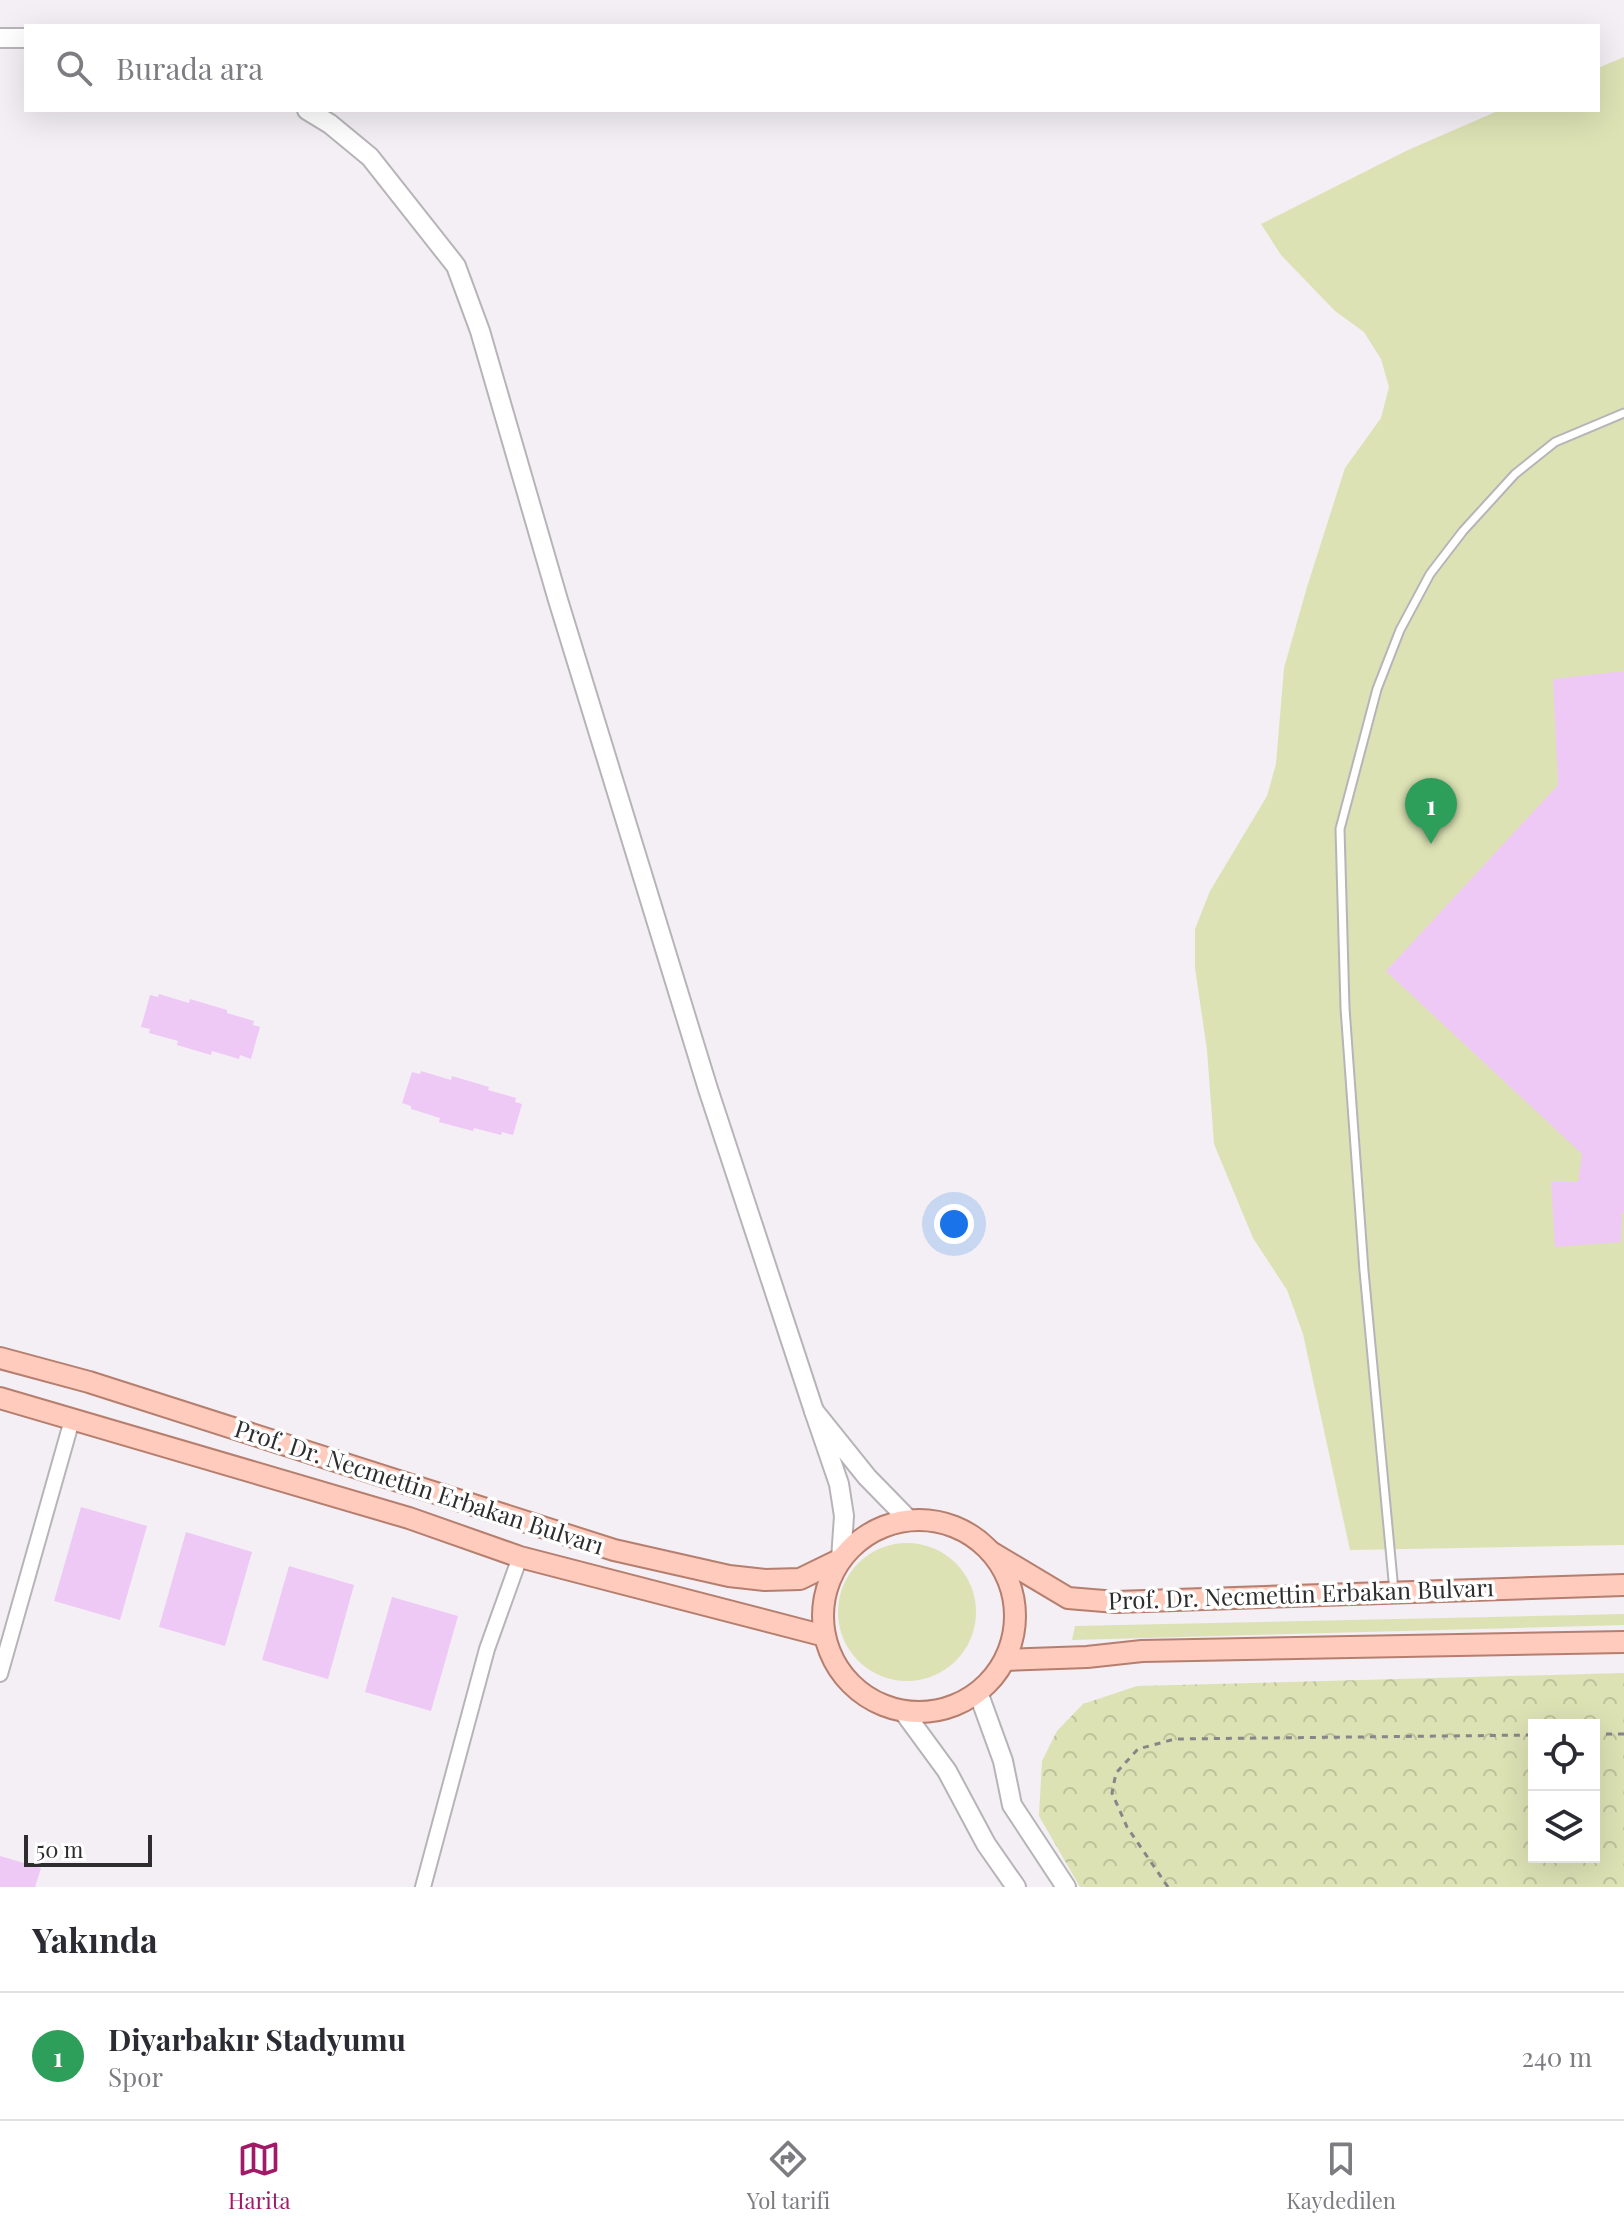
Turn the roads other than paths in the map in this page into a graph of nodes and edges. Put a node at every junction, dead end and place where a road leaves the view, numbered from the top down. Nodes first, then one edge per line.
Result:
1 (0, 38) edge
2 (24, 38) edge
3 (310, 112) edge
4 (1624, 413) edge
5 (0, 1358) edge
6 (0, 1398) edge
7 (814, 1411) junction
8 (72, 1420) junction
9 (909, 1520) junction
10 (991, 1552) junction
11 (520, 1557) junction
12 (841, 1559) junction
13 (1624, 1585) edge
14 (1394, 1593) junction
15 (825, 1636) junction
16 (1624, 1642) edge
17 (1005, 1660) junction
18 (0, 1674) edge
19 (978, 1692) junction
20 (903, 1711) junction
21 (423, 1887) edge
22 (1016, 1887) edge
23 (1066, 1887) edge

1 - 2 street
3 - 7 street
4 - 14 lane
5 - 12 main road, Prof. Dr. Necmettin Erbakan Bulvarı
6 - 8 main road, Prof. Dr. Necmettin Erbakan Bulvarı
7 - 9 street
7 - 12 street
8 - 11 main road, Prof. Dr. Necmettin Erbakan Bulvarı
8 - 18 street
9 - 10 main road
9 - 12 main road
10 - 14 main road, Prof. Dr. Necmettin Erbakan Bulvarı
10 - 17 main road
11 - 15 main road, Prof. Dr. Necmettin Erbakan Bulvarı
11 - 21 street
12 - 15 main road
13 - 14 main road, Prof. Dr. Necmettin Erbakan Bulvarı
15 - 20 main road
16 - 17 main road
17 - 19 main road
19 - 20 main road
19 - 23 street
20 - 22 street

